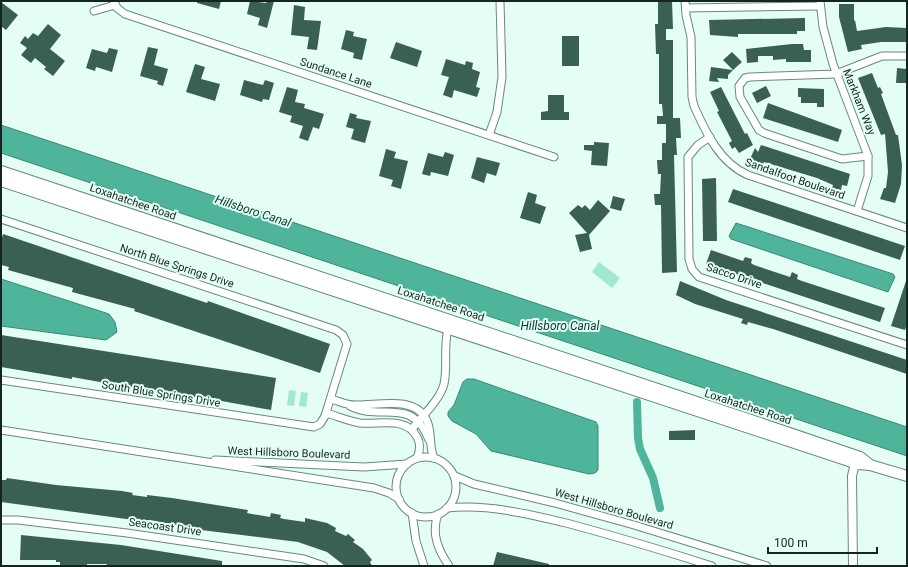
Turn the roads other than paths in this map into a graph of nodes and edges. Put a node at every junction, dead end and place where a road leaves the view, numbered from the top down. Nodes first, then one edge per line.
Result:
1 (500, 1) edge
2 (114, 3) edge
3 (820, 3) edge
4 (685, 5) edge
5 (94, 11) dead end
6 (907, 56) edge
7 (836, 74) junction
8 (489, 135) junction
9 (710, 136) junction
10 (554, 156) dead end
11 (868, 156) junction
12 (1, 171) edge
13 (1, 181) edge
14 (857, 211) junction
15 (1, 219) edge
16 (907, 228) edge
17 (448, 329) junction
18 (907, 345) edge
19 (1, 380) edge
20 (331, 399) junction
21 (370, 408) junction
22 (326, 413) junction
23 (423, 414) junction
24 (418, 422) junction
25 (371, 423) junction
26 (412, 429) junction
27 (1, 430) edge
28 (430, 442) junction
29 (417, 458) junction
30 (434, 458) junction
31 (193, 459) junction
32 (856, 460) junction
33 (407, 464) junction
34 (455, 476) junction
35 (907, 476) edge
36 (399, 499) junction
37 (447, 508) junction
38 (412, 513) junction
39 (438, 514) junction
40 (1, 520) edge
41 (324, 566) edge
42 (424, 566) edge
43 (449, 566) edge
44 (712, 566) edge
45 (767, 566) edge
46 (853, 566) edge

1 - 8 street
2 - 5 street
2 - 8 street, Sundance Lane
3 - 4 street
3 - 7 street, Markham Way
4 - 9 street, Sandalfoot Boulevard
6 - 7 street
7 - 11 street, Markham Way
7 - 11 street
8 - 10 street, Sundance Lane
9 - 14 street, Sandalfoot Boulevard
9 - 18 street, Sacco Drive
11 - 14 street, Markham Way
12 - 32 main road, Loxahatchee Road
13 - 17 main road, Loxahatchee Road
14 - 16 street, Sandalfoot Boulevard
15 - 20 street, North Blue Springs Drive
17 - 23 street
17 - 32 main road, Loxahatchee Road
19 - 22 street, South Blue Springs Drive
20 - 21 street
20 - 22 street
21 - 23 street
21 - 24 street
21 - 25 street
22 - 25 street
23 - 24 street
23 - 28 street
24 - 26 street
24 - 28 street
25 - 26 street
26 - 29 street
27 - 31 street, West Hillsboro Boulevard
28 - 30 street
29 - 30 street
29 - 33 street
30 - 34 street
31 - 33 street, West Hillsboro Boulevard
31 - 36 street, West Hillsboro Boulevard
32 - 35 main road, Loxahatchee Road
32 - 46 street
33 - 36 street
34 - 37 street
34 - 45 street, West Hillsboro Boulevard
36 - 38 street
37 - 39 street
37 - 44 street
38 - 39 street
38 - 42 street
39 - 43 street
40 - 41 street, Seacoast Drive

